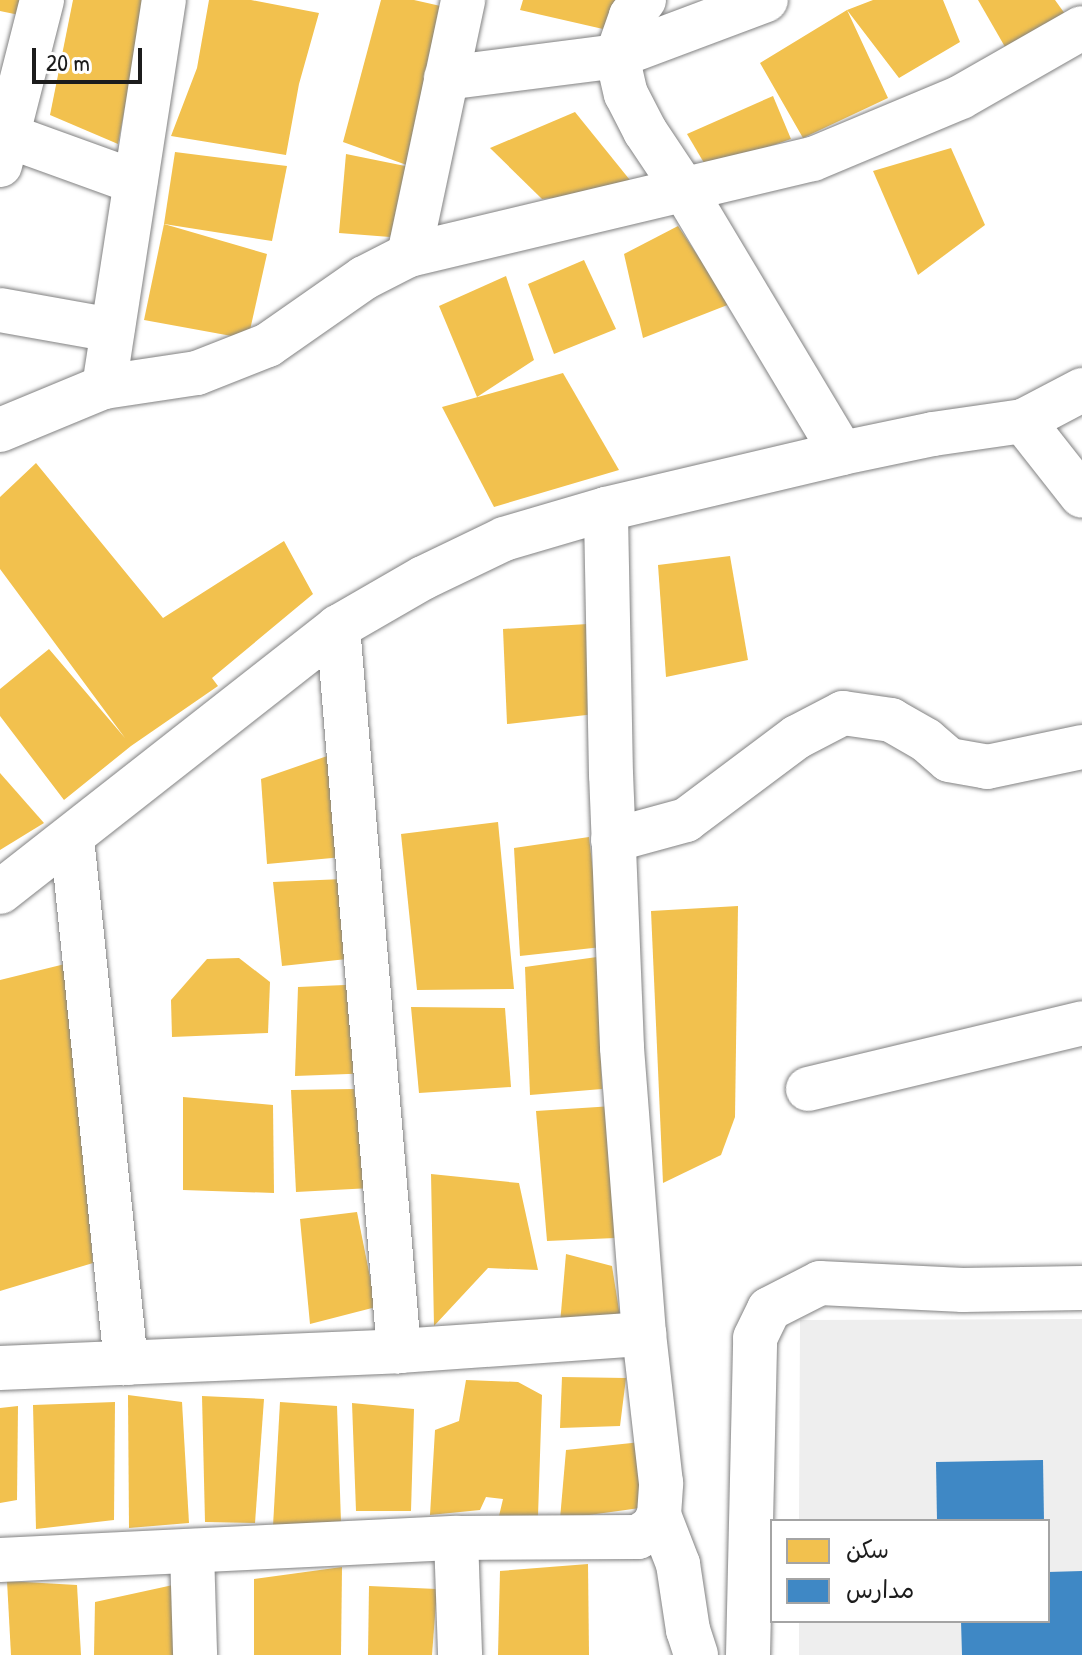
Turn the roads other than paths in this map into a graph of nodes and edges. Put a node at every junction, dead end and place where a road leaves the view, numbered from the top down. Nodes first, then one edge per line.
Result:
1 (42, 0) edge
2 (164, 0) edge
3 (463, 0) edge
4 (644, 0) edge
5 (766, 0) edge
6 (1082, 28) edge
7 (617, 56) junction
8 (446, 78) junction
9 (2, 144) edge
10 (135, 182) junction
11 (685, 191) junction
12 (409, 255) junction
13 (0, 310) edge
14 (112, 330) junction
15 (104, 387) junction
16 (1082, 390) edge
17 (1023, 421) junction
18 (0, 430) edge
19 (842, 453) junction
20 (1082, 496) edge
21 (606, 509) junction
22 (338, 627) junction
23 (1082, 747) edge
24 (72, 838) junction
25 (613, 840) junction
26 (0, 892) edge
27 (1082, 1023) edge
28 (808, 1089) dead end
29 (1082, 1288) edge
30 (644, 1334) junction
31 (399, 1351) junction
32 (126, 1363) junction
33 (0, 1368) edge
34 (659, 1515) junction
35 (456, 1538) junction
36 (192, 1551) junction
37 (0, 1560) edge
38 (195, 1655) edge
39 (460, 1655) edge
40 (696, 1655) edge
41 (748, 1655) edge

1 - 9 street
2 - 10 street
3 - 8 street
4 - 7 street
5 - 7 street
6 - 11 street
7 - 8 street
7 - 11 street
8 - 12 street
9 - 10 street
10 - 14 street
11 - 12 street
11 - 19 street
12 - 15 street
13 - 14 street
14 - 15 street
15 - 18 street
16 - 17 street
17 - 19 street
17 - 20 street
19 - 21 street
21 - 22 street
21 - 25 street
22 - 24 street
22 - 31 street
23 - 25 street
24 - 26 street
24 - 32 street
25 - 30 street
27 - 28 street
29 - 41 street
30 - 31 street
30 - 34 street
31 - 32 street
32 - 33 street
34 - 35 street
34 - 40 street
35 - 36 street
35 - 39 street
36 - 37 street
36 - 38 street

